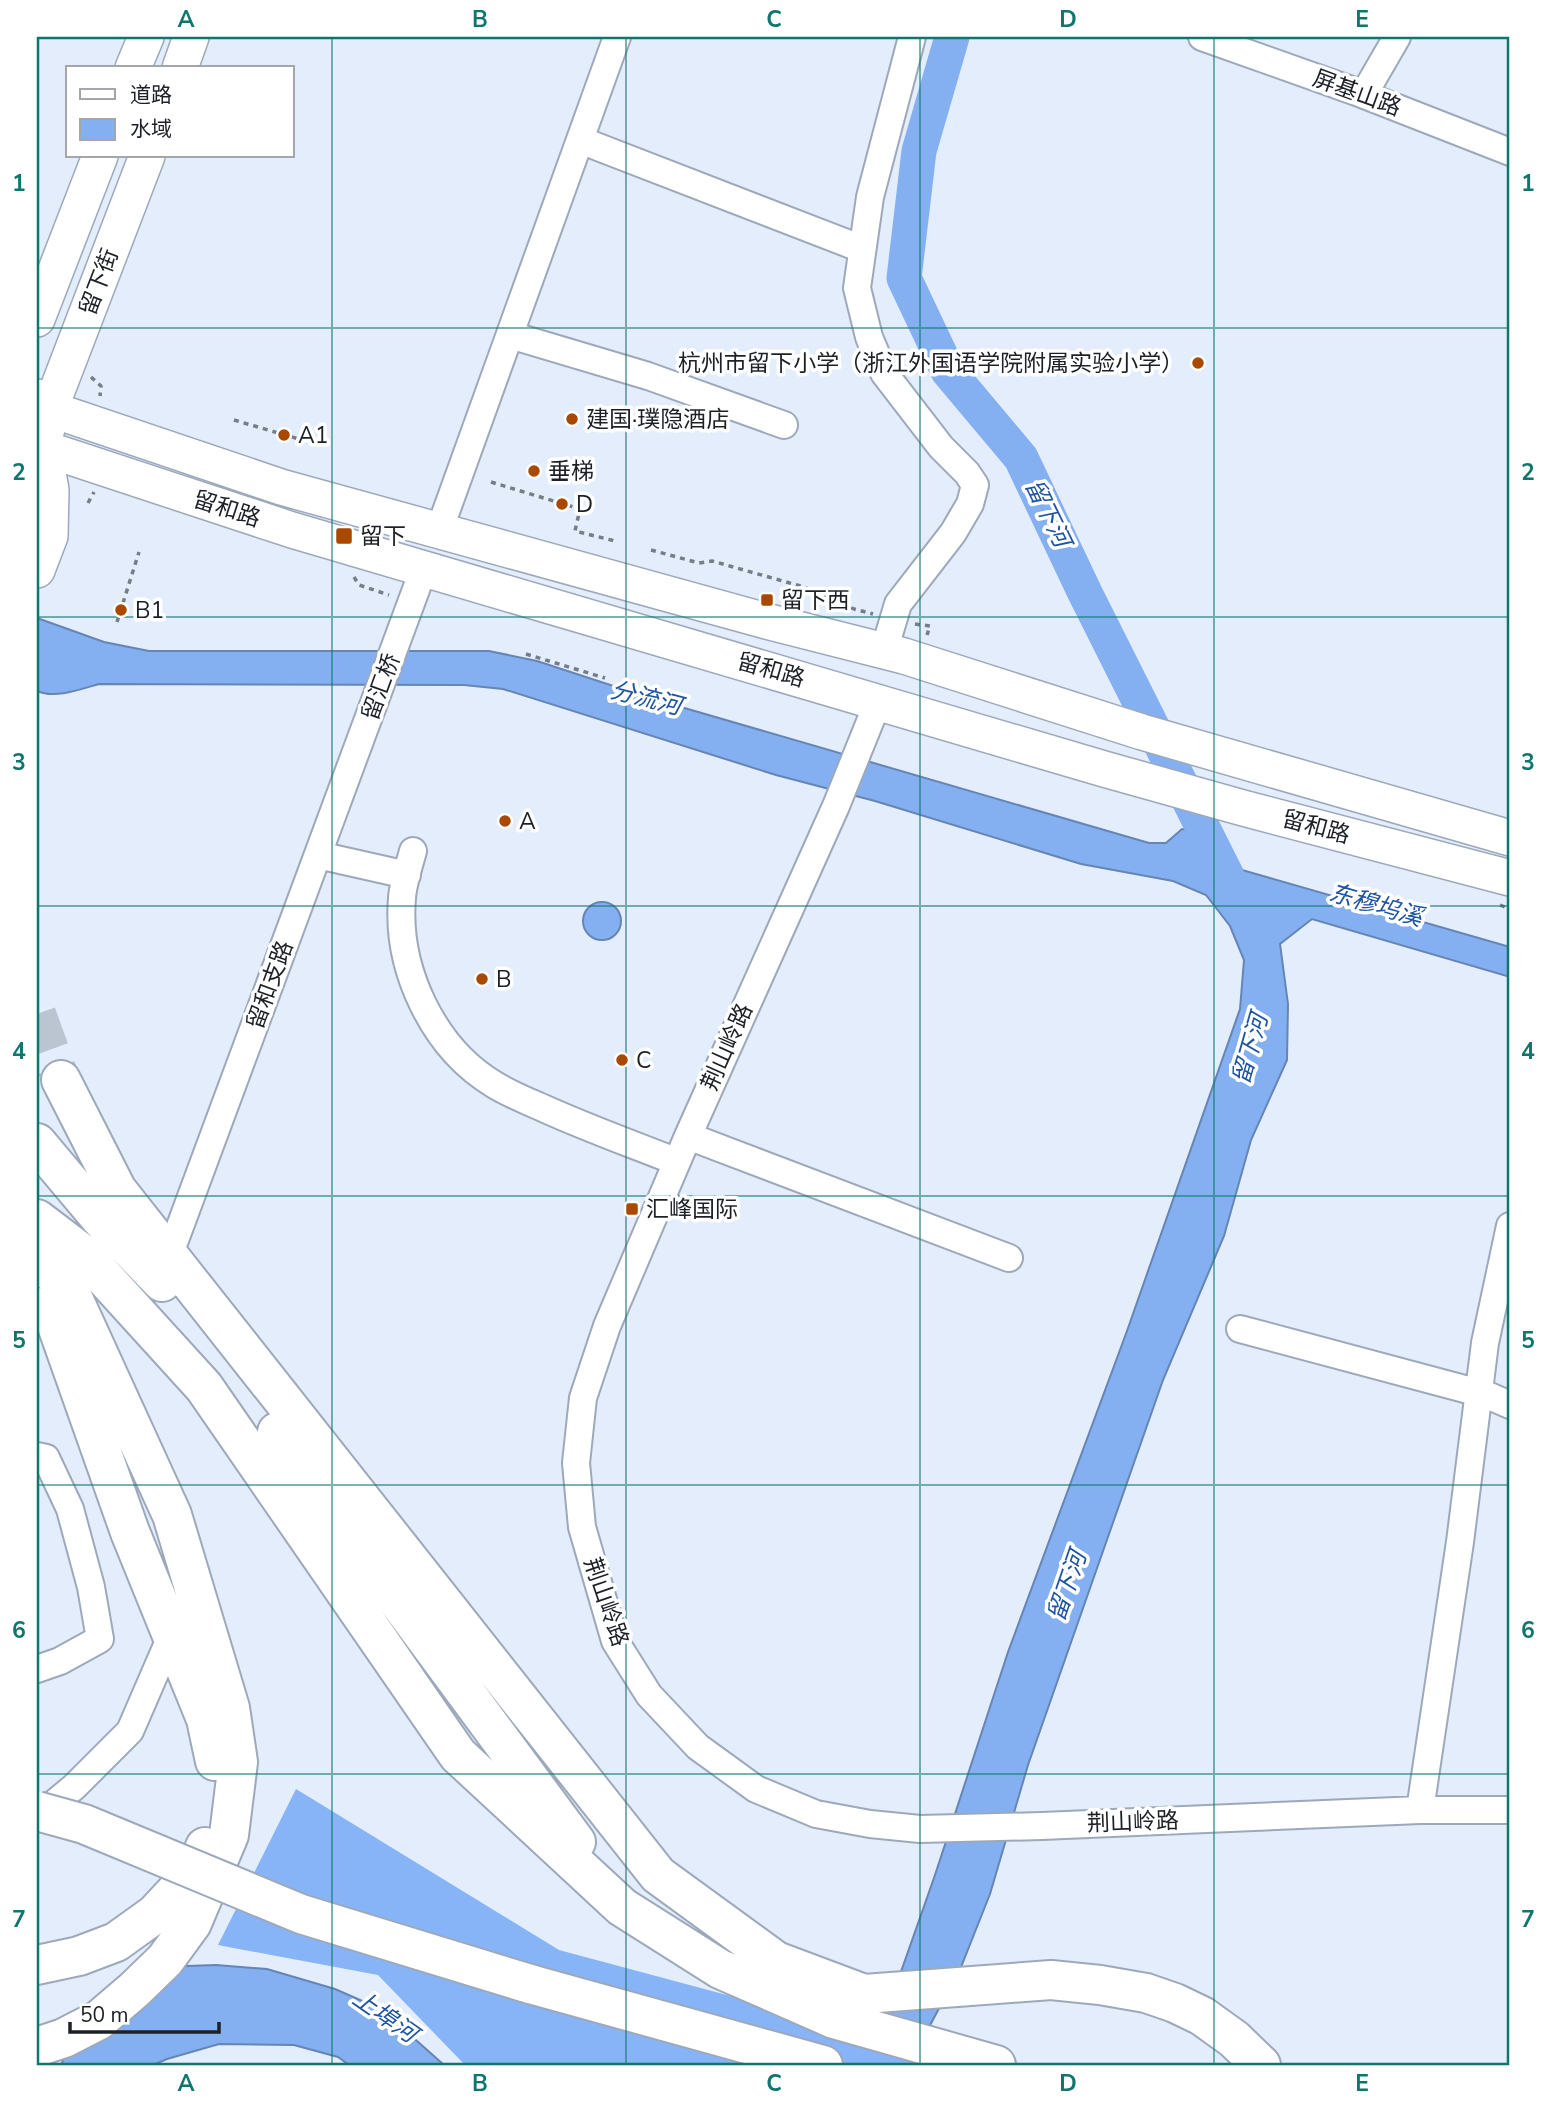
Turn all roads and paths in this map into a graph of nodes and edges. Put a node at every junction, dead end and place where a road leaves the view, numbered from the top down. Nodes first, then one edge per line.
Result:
1 (146, 37) edge
2 (191, 37) edge
3 (617, 37) edge
4 (912, 37) edge
5 (1202, 37) edge
6 (1397, 37) edge
7 (134, 66) edge
8 (181, 66) edge
9 (1364, 94) junction
10 (580, 140) junction
11 (1510, 152) edge
12 (99, 158) edge
13 (146, 158) edge
14 (862, 249) junction
15 (37, 318) edge
16 (510, 335) junction
17 (43, 403) edge
18 (234, 420) dead end
19 (784, 425) dead end
20 (299, 439) dead end
21 (39, 457) edge
22 (491, 482) dead end
23 (439, 531) junction
24 (615, 541) dead end
25 (651, 550) dead end
26 (139, 552) dead end
27 (424, 568) junction
28 (37, 570) edge
29 (874, 615) dead end
30 (117, 622) dead end
31 (884, 651) junction
32 (526, 654) dead end
33 (606, 678) dead end
34 (878, 702) junction
35 (365, 731) joint
36 (1510, 838) edge
37 (318, 855) junction
38 (1510, 878) edge
39 (61, 1080) tunnel mouth
40 (688, 1136) junction
41 (37, 1143) edge
42 (677, 1162) junction
43 (37, 1219) edge
44 (1510, 1226) edge
45 (175, 1240) dead end
46 (1009, 1258) dead end
47 (37, 1261) edge
48 (75, 1270) junction
49 (37, 1307) edge
50 (1240, 1329) dead end
51 (1479, 1393) junction
52 (1510, 1405) edge
53 (37, 1456) edge
54 (172, 1634) junction
55 (37, 1669) edge
56 (506, 1746) junction
57 (1420, 1810) junction
58 (1510, 1810) edge
59 (37, 1813) edge
60 (657, 1875) junction
61 (625, 1909) junction
62 (37, 1965) edge
63 (37, 2048) edge
64 (823, 2065) edge
65 (996, 2065) edge
66 (1261, 2065) edge

1 - 7 main road
2 - 8 main road
3 - 10 street
4 - 14 street
5 - 9 street, 屏基山路
6 - 9 street
9 - 11 street, 屏基山路
10 - 14 street
10 - 16 street
12 - 15 main road, 留下街
13 - 17 main road, 留下街
14 - 31 street
16 - 19 street
16 - 23 street
17 - 21 main road, 留下街
17 - 23 main road, 留和路
18 - 20 path
21 - 27 main road, 留和路
21 - 28 main road, 留下街
22 - 24 path
23 - 31 main road, 留和路
25 - 29 path
26 - 30 path
27 - 34 main road, 留和路
27 - 35 street, 留汇桥
31 - 36 main road, 留和路
32 - 33 path
34 - 38 main road, 留和路
34 - 40 street, 荆山岭路
35 - 37 street, 留和支路
37 - 42 street
37 - 45 street, 留和支路
39 - 60 highway
40 - 42 street, 荆山岭路
40 - 46 street
41 - 56 highway
42 - 57 street, 荆山岭路
43 - 48 highway
44 - 51 street
47 - 48 highway
48 - 61 highway
48 - 63 highway
49 - 54 highway
50 - 51 street
51 - 52 street
51 - 57 street
53 - 55 street
54 - 59 street
54 - 62 highway
56 - 60 highway
56 - 61 highway
57 - 58 street, 荆山岭路
59 - 64 highway, bridge
60 - 66 highway
61 - 65 highway

